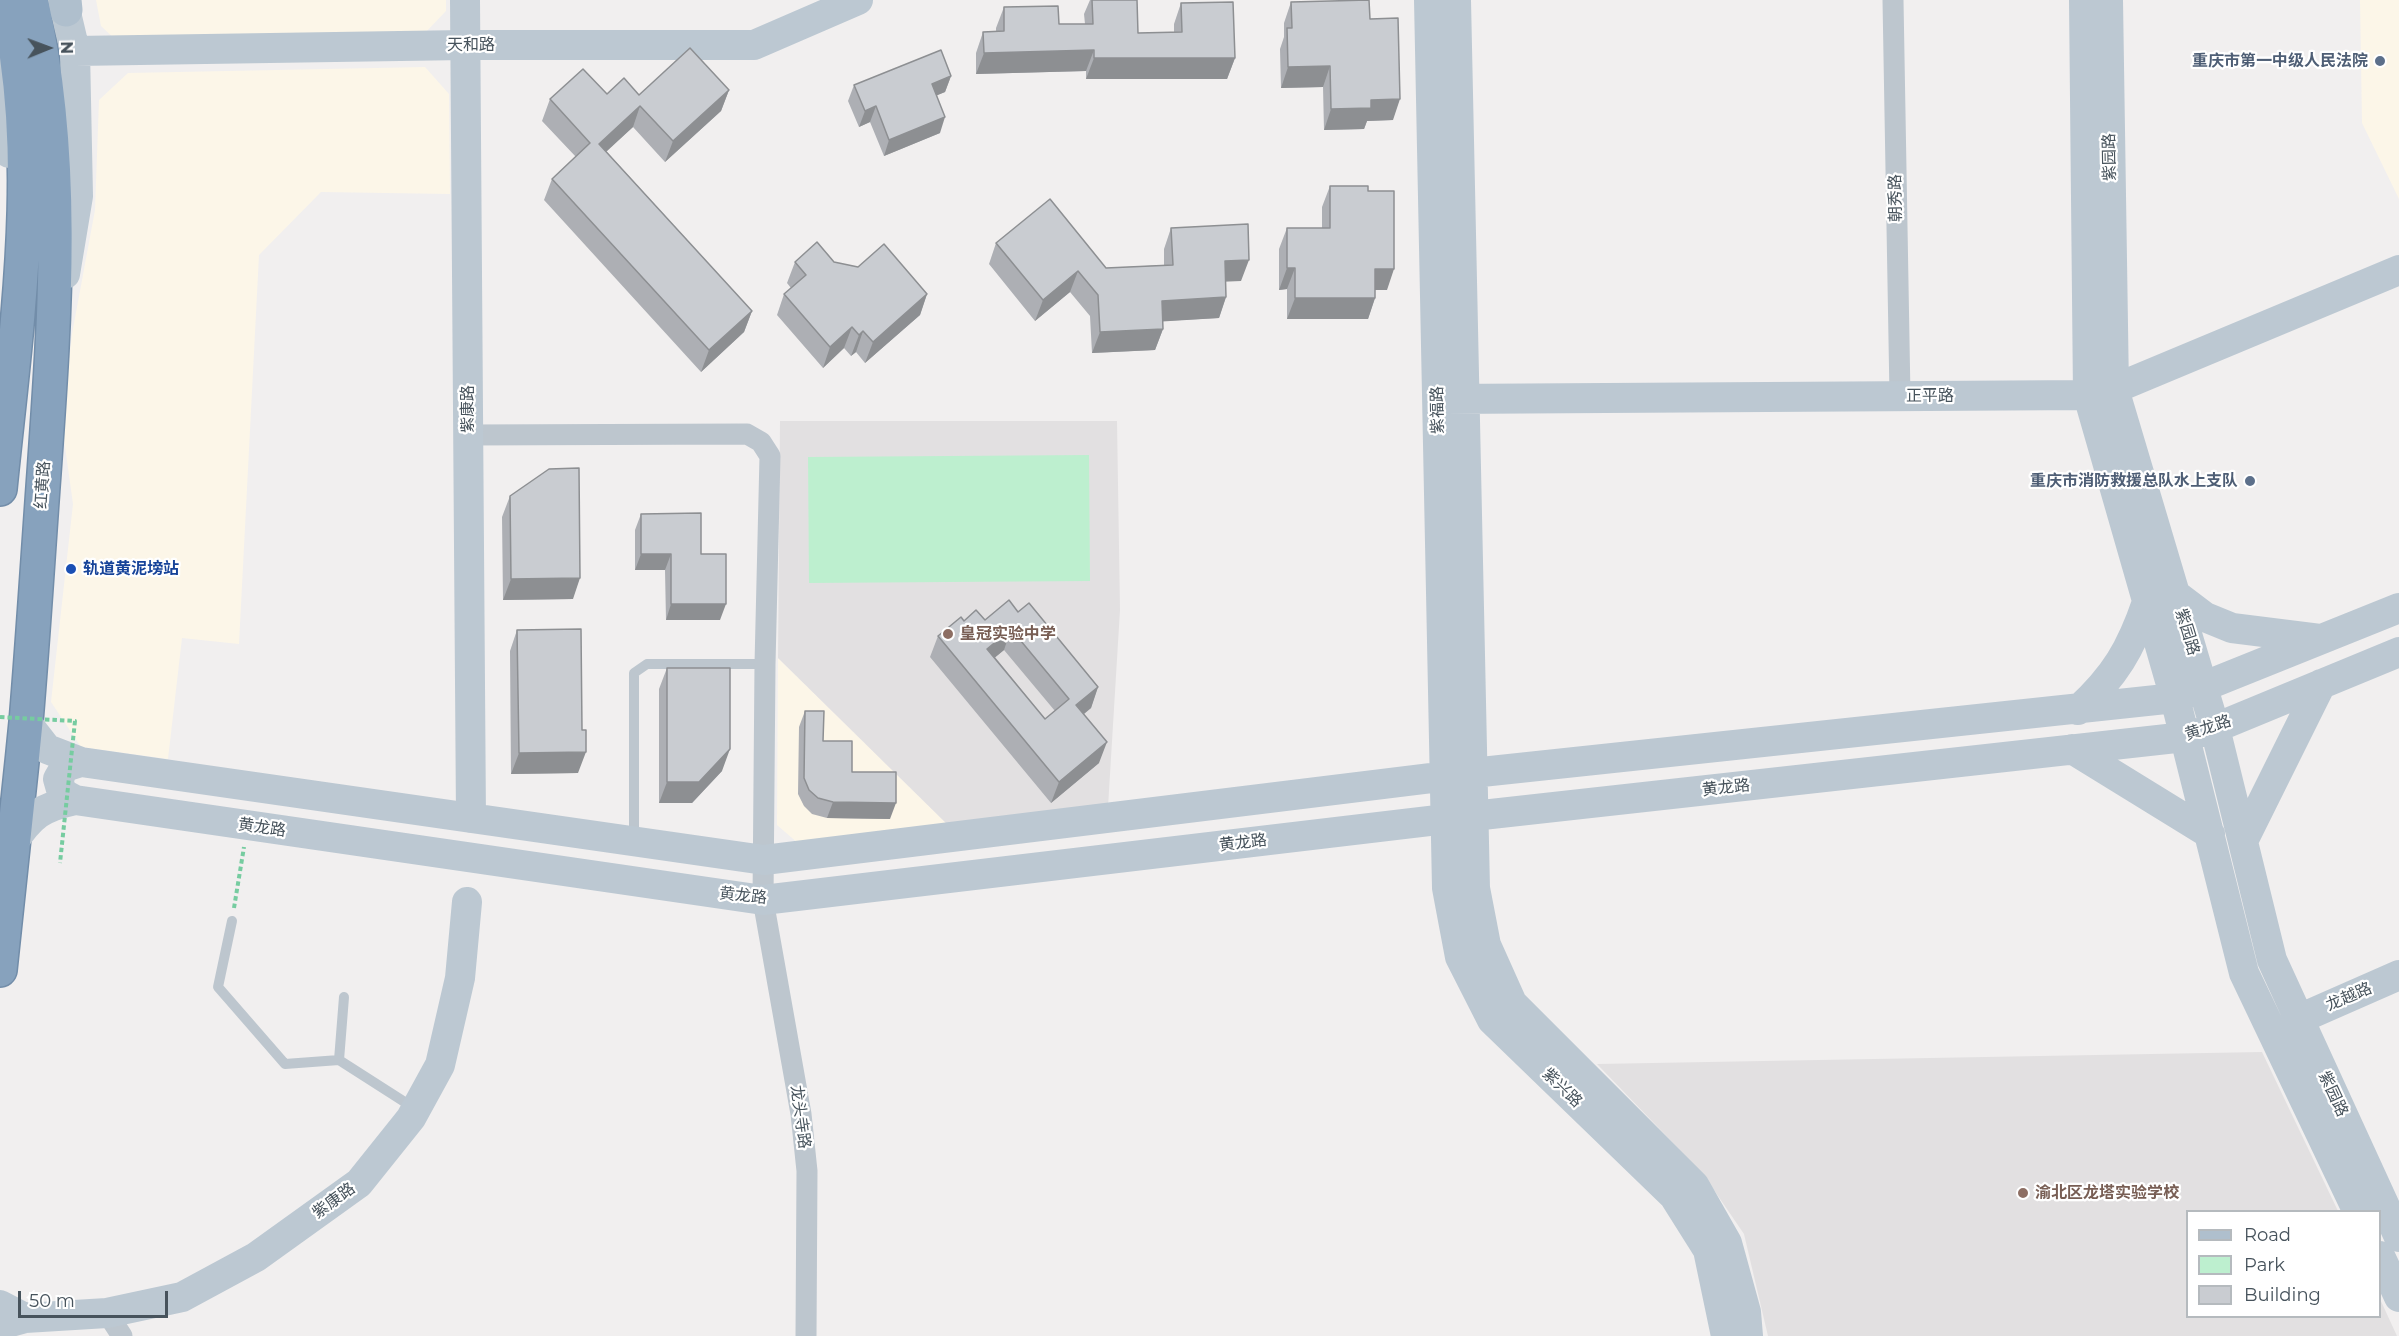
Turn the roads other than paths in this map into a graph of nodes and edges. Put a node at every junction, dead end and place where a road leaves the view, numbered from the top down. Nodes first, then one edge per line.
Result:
1 (6, 0) edge
2 (30, 0) edge
3 (465, 0) edge
4 (858, 0) edge
5 (1430, 0) edge
6 (1456, 0) edge
7 (1893, 0) edge
8 (2084, 0) edge
9 (2108, 0) edge
10 (64, 3) edge
11 (465, 45) junction
12 (75, 51) junction
13 (0, 69) edge
14 (37, 126) junction
15 (2399, 270) edge
16 (15, 333) junction
17 (54, 333) junction
18 (2101, 392) junction
19 (1900, 396) junction
20 (1451, 399) junction
21 (468, 435) junction
22 (0, 489) edge
23 (2176, 595) junction
24 (2147, 602) junction
25 (2399, 608) edge
26 (2323, 639) junction
27 (2399, 652) edge
28 (765, 664) junction
29 (2321, 684) junction
30 (2204, 688) junction
31 (2175, 698) junction
32 (2078, 710) junction
33 (13, 719) edge
34 (1471, 725) junction
35 (2215, 728) junction
36 (2185, 737) junction
37 (2072, 749) junction
38 (81, 762) junction
39 (1519, 768) junction
40 (1459, 774) junction
41 (75, 800) junction
42 (471, 818) junction
43 (1459, 818) junction
44 (2210, 834) junction
45 (634, 841) junction
46 (2243, 841) junction
47 (12, 844) junction
48 (435, 853) junction
49 (764, 860) junction
50 (507, 864) junction
51 (764, 900) junction
52 (467, 902) junction
53 (232, 921) road end
54 (0, 970) edge
55 (2399, 975) edge
56 (344, 997) dead end
57 (2299, 1018) junction
58 (339, 1060) junction
59 (415, 1109) junction
60 (2357, 1210) edge
61 (2399, 1237) edge
62 (2381, 1260) edge
63 (2399, 1297) edge
64 (8, 1316) edge
65 (115, 1324) edge
66 (806, 1336) edge
67 (1726, 1336) edge
68 (1748, 1336) edge

1 - 14 highway, 红黄路
2 - 14 highway, 红黄路
3 - 11 main road, 紫康路
4 - 11 main road, 天和路
5 - 20 main road, 紫福路
6 - 20 main road, 紫福路
7 - 19 street, 朝秀路
8 - 18 main road, 紫园路
9 - 18 main road, 紫园路
10 - 12 main road
11 - 12 main road, 天和路
11 - 21 main road, 紫康路
12 - 17 main road
13 - 16 main road
14 - 16 highway, 红黄路
14 - 17 highway, 红黄路
15 - 18 main road, 正平路
16 - 22 highway, 红黄路
17 - 33 highway, 红黄路
18 - 19 main road, 正平路
18 - 23 main road, 紫园路
18 - 24 main road, 紫园路
19 - 20 main road, 正平路
20 - 34 main road, 紫福路
20 - 40 main road, 紫福路
21 - 28 street, 龙头寺路
21 - 42 main road, 紫康路
23 - 26 main road
23 - 30 main road, 紫园路
24 - 31 main road, 紫园路
24 - 32 main road
25 - 26 main road
26 - 30 main road
27 - 29 main road, 黄龙路
28 - 45 lane
28 - 49 street, 龙头寺路
29 - 35 main road, 黄龙路
29 - 46 main road
30 - 31 main road
30 - 35 main road, 紫园路
31 - 32 main road
31 - 36 main road, 紫园路
32 - 39 main road
33 - 38 main road
33 - 47 highway, 红黄路
34 - 39 main road
34 - 40 main road, 紫福路
35 - 36 main road, 黄龙路
35 - 46 main road, 紫园路
36 - 37 main road, 黄龙路
36 - 44 main road, 紫园路
37 - 43 main road, 黄龙路
37 - 44 main road
38 - 41 main road
38 - 42 main road
39 - 40 main road
40 - 43 main road, 紫福路
40 - 49 main road
41 - 47 main road
41 - 48 main road, 黄龙路
42 - 45 main road
43 - 51 main road, 黄龙路
43 - 67 main road, 紫兴路
43 - 68 main road, 紫兴路
44 - 60 main road, 紫园路
45 - 49 main road
46 - 57 main road, 紫园路
47 - 54 highway, 红黄路
48 - 50 main road, 黄龙路
48 - 52 main road
49 - 51 street, 龙头寺路
50 - 51 main road, 黄龙路
50 - 52 main road
51 - 66 street, 龙头寺路
52 - 59 main road, 紫康路
53 - 58 lane
55 - 57 main road, 龙越路
56 - 58 lane
57 - 61 main road, 紫园路
58 - 59 lane
59 - 65 main road, 紫康路
62 - 63 main road
64 - 65 main road, 紫康路

